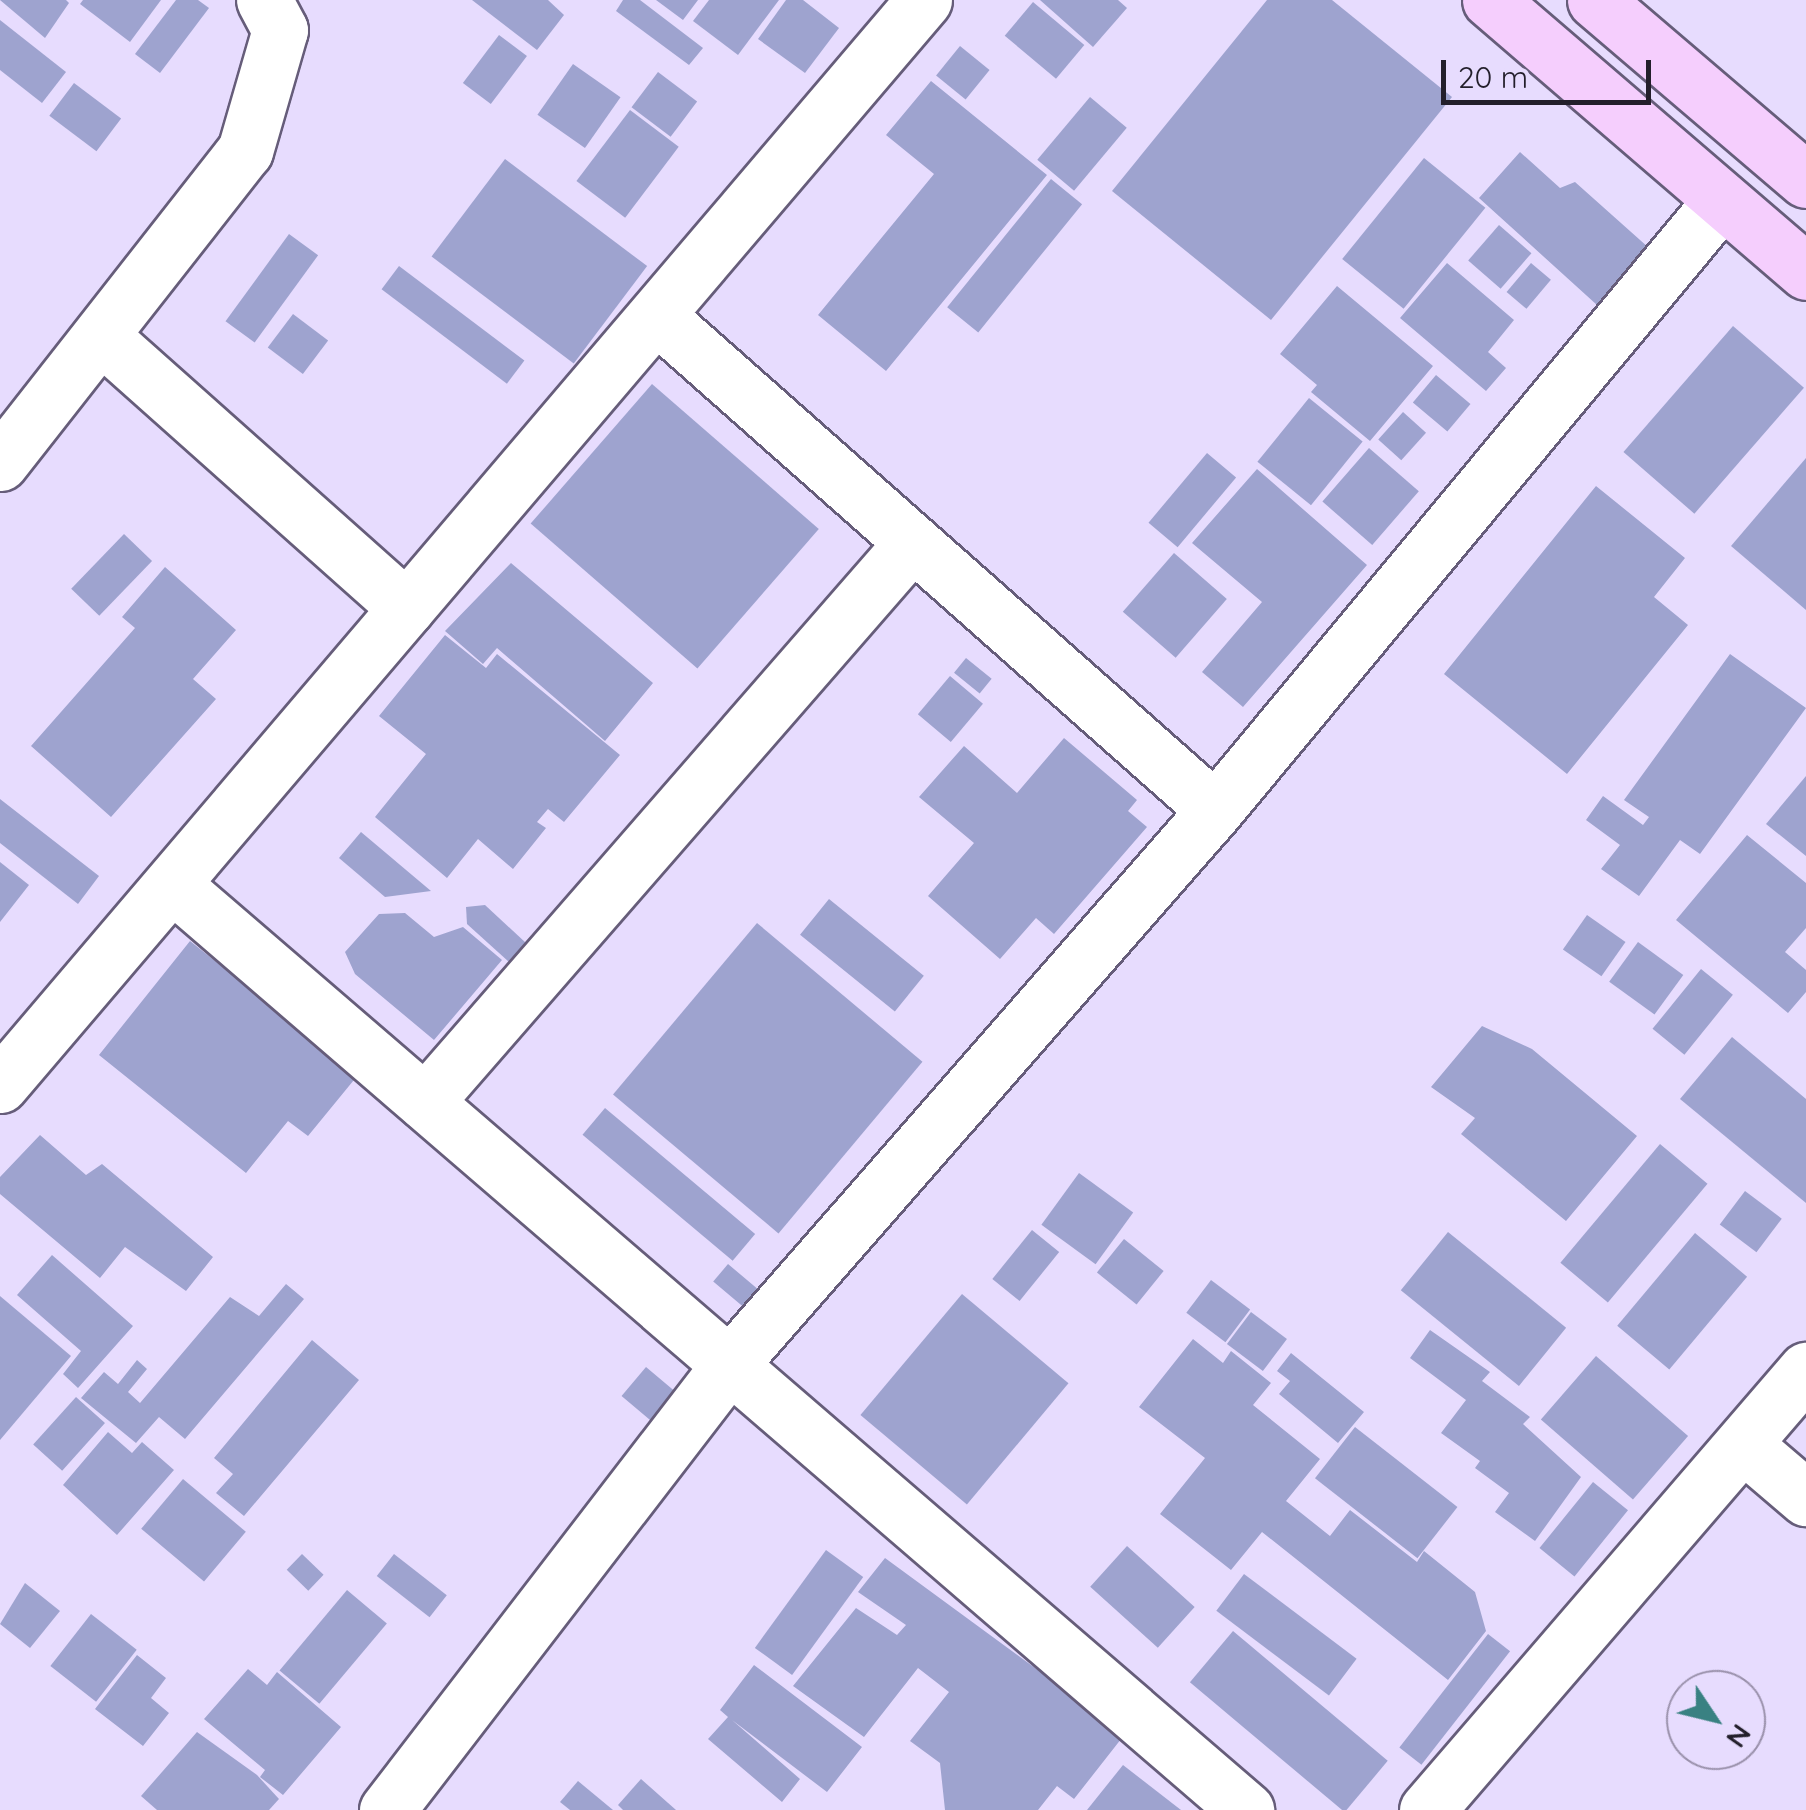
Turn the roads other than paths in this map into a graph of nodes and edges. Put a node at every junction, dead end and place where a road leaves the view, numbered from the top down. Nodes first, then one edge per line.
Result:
1 (264, 0) edge
2 (924, 0) edge
3 (1490, 0) edge
4 (1594, 0) edge
5 (1800, 164) edge
6 (1721, 201) junction
7 (1806, 272) edge
8 (657, 316) junction
9 (102, 336) junction
10 (0, 462) edge
11 (912, 543) junction
12 (406, 608) junction
13 (1215, 810) junction
14 (172, 885) junction
15 (0, 1085) edge
16 (424, 1102) junction
17 (730, 1364) junction
18 (1806, 1370) edge
19 (1744, 1445) junction
20 (1806, 1498) edge
21 (388, 1810) edge
22 (1246, 1810) edge
23 (1427, 1810) edge

1 - 9 street
2 - 8 street
3 - 6 main road
4 - 5 main road
6 - 7 main road
6 - 13 street
8 - 11 street
8 - 12 street
9 - 10 street
9 - 12 street
11 - 13 street
11 - 16 street
12 - 14 street
13 - 17 street
14 - 15 street
14 - 16 street
16 - 17 street
17 - 21 street
17 - 22 street
18 - 19 street
19 - 20 street
19 - 23 street

